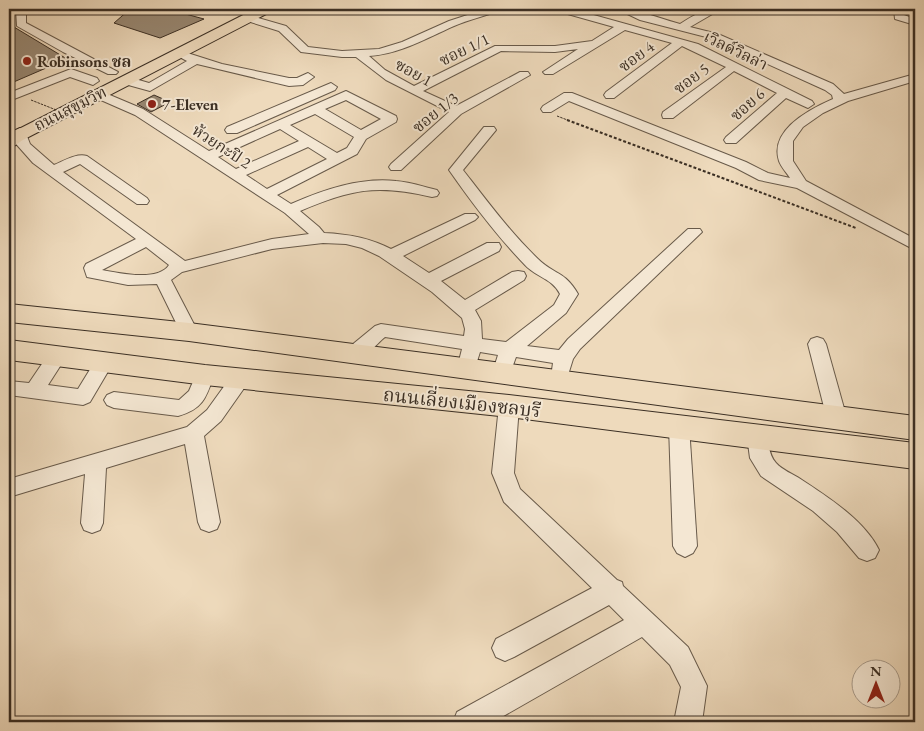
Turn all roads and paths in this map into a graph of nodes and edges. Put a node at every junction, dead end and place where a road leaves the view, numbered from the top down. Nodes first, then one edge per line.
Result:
1 (21, 9) edge
2 (265, 9) edge
3 (495, 9) edge
4 (561, 9) edge
5 (622, 9) edge
6 (716, 9) edge
7 (899, 9) edge
8 (583, 11) edge
9 (244, 13) edge
10 (915, 22) edge
11 (207, 25) junction
12 (622, 27) junction
13 (681, 28) junction
14 (731, 28) dead end
15 (224, 30) junction
16 (714, 36) junction
17 (681, 42) junction
18 (482, 43) dead end
19 (591, 44) junction
20 (499, 48) junction
21 (178, 53) junction
22 (360, 54) junction
23 (195, 61) junction
24 (734, 66) junction
25 (549, 72) dead end
26 (524, 75) dead end
27 (118, 76) junction
28 (308, 77) dead end
29 (915, 77) edge
30 (95, 87) junction
31 (414, 91) junction
32 (785, 92) junction
33 (610, 95) dead end
34 (346, 96) junction
35 (59, 97) dead end
36 (9, 98) edge
37 (839, 99) junction
38 (31, 100) dead end
39 (808, 104) dead end
40 (316, 109) junction
41 (547, 109) joint
42 (457, 111) junction
43 (608, 112) junction
44 (668, 115) dead end
45 (74, 117) dead end
46 (592, 122) dead end
47 (280, 124) junction
48 (650, 129) junction
49 (232, 130) dead end
50 (489, 130) dead end
51 (361, 136) junction
52 (12, 138) edge
53 (635, 140) dead end
54 (732, 140) dead end
55 (309, 142) junction
56 (694, 146) junction
57 (208, 157) junction
58 (348, 158) junction
59 (683, 158) dead end
60 (742, 165) junction
61 (396, 166) dead end
62 (53, 171) junction
63 (234, 175) junction
64 (732, 176) dead end
65 (797, 180) junction
66 (432, 193) dead end
67 (266, 195) junction
68 (142, 201) dead end
69 (290, 210) junction
70 (470, 217) dead end
71 (873, 223) junction
72 (694, 232) dead end
73 (319, 238) junction
74 (147, 240) junction
75 (915, 245) edge
76 (493, 246) dead end
77 (389, 257) junction
78 (177, 268) junction
79 (518, 276) dead end
80 (162, 278) junction
81 (428, 281) junction
82 (9, 294) edge
83 (464, 309) junction
84 (9, 313) edge
85 (180, 331) junction
86 (817, 344) dead end
87 (9, 350) edge
88 (57, 357) junction
89 (470, 357) junction
90 (505, 362) junction
91 (104, 363) junction
92 (561, 370) junction
93 (205, 375) junction
94 (240, 379) junction
95 (9, 388) edge
96 (33, 392) junction
97 (114, 400) dead end
98 (509, 406) junction
99 (837, 419) junction
100 (679, 426) junction
101 (915, 428) edge
102 (193, 433) junction
103 (757, 436) junction
104 (915, 456) edge
105 (96, 462) junction
106 (9, 488) edge
107 (210, 522) dead end
108 (92, 523) dead end
109 (685, 546) dead end
110 (867, 550) dead end
111 (613, 590) junction
112 (645, 622) junction
113 (505, 648) dead end
114 (467, 722) edge
115 (688, 722) edge

1 - 27 street
2 - 9 main road, ถนนสุขุมวิท
3 - 22 street
4 - 8 street, เวิลด์วิลล่า
5 - 13 street
6 - 13 street
7 - 10 street
8 - 12 street, เวิลด์วิลล่า
9 - 11 main road, ถนนสุขุมวิท
9 - 15 main road, ถนนสุขุมวิท
9 - 22 street
11 - 15 main road
11 - 27 main road, ถนนสุขุมวิท
12 - 17 street, เวิลด์วิลล่า
12 - 19 street
13 - 16 street
14 - 16 street
15 - 21 main road, ถนนสุขุมวิท
16 - 37 street
17 - 24 street, เวิลด์วิลล่า
17 - 33 street, ซอย 4
18 - 20 street
19 - 20 street, ซอย 1/1
19 - 25 street
20 - 31 street, ซอย 1/1
21 - 23 street
21 - 27 main road, ถนนสุขุมวิท
22 - 31 street, ซอย 1
23 - 27 street
23 - 28 street
24 - 32 street, เวิลด์วิลล่า
24 - 44 street, ซอย 5
26 - 42 street, ซอย 1/3
27 - 30 main road, ถนนสุขุมวิท
29 - 37 street
30 - 35 main road, ถนนสุขุมวิท
30 - 36 street, ห้วยกะปิ 2
30 - 52 main road, ถนนสุขุมวิท
30 - 57 street, ห้วยกะปิ 2
31 - 42 street, ซอย 1
32 - 39 street, เวิลด์วิลล่า
32 - 54 street, ซอย 6
34 - 40 street
34 - 49 street
34 - 51 street
37 - 65 street
38 - 45 path, bridge
40 - 47 street
40 - 51 street
41 - 43 street
41 - 71 path
42 - 61 street, ซอย 1/3
43 - 46 street
43 - 48 street
47 - 55 street
47 - 57 street
48 - 53 street
48 - 56 street
50 - 90 street
51 - 58 street
52 - 62 street
55 - 58 street
55 - 63 street
56 - 59 street
56 - 60 street
57 - 63 street, ห้วยกะปิ 2
58 - 67 street
60 - 64 street
60 - 65 street
62 - 68 street
62 - 74 street
63 - 67 street, ห้วยกะปิ 2
65 - 71 street
66 - 69 street
67 - 69 street, ห้วยกะปิ 2
69 - 73 street, ห้วยกะปิ 2
70 - 77 street
71 - 75 street
72 - 92 street
73 - 77 street
73 - 78 street
74 - 78 street
74 - 80 street
76 - 81 street
77 - 81 street
78 - 80 street
79 - 83 street
80 - 85 street
81 - 83 street
82 - 85 highway
83 - 89 street
84 - 85 highway
85 - 89 highway, ถนนเลี่ยงเมืองชลบุรี
86 - 99 street
87 - 88 highway, ถนนเลี่ยงเมืองชลบุรี
88 - 91 highway, ถนนเลี่ยงเมืองชลบุรี
88 - 96 street
89 - 90 highway, ถนนเลี่ยงเมืองชลบุรี
90 - 92 highway, ถนนเลี่ยงเมืองชลบุรี
91 - 93 highway, ถนนเลี่ยงเมืองชลบุรี
91 - 96 street
92 - 99 highway, ถนนเลี่ยงเมืองชลบุรี
93 - 94 highway, ถนนเลี่ยงเมืองชลบุรี
93 - 97 street
94 - 98 highway, ถนนเลี่ยงเมืองชลบุรี
94 - 102 street
95 - 96 street
98 - 100 highway, ถนนเลี่ยงเมืองชลบุรี
98 - 111 street
99 - 101 highway, ถนนเลี่ยงเมืองชลบุรี
100 - 103 highway, ถนนเลี่ยงเมืองชลบุรี
100 - 109 street
102 - 105 street
102 - 107 street
103 - 104 highway, ถนนเลี่ยงเมืองชลบุรี
103 - 110 street
105 - 106 street
105 - 108 street
111 - 112 street
111 - 113 street
112 - 114 street
112 - 115 street

